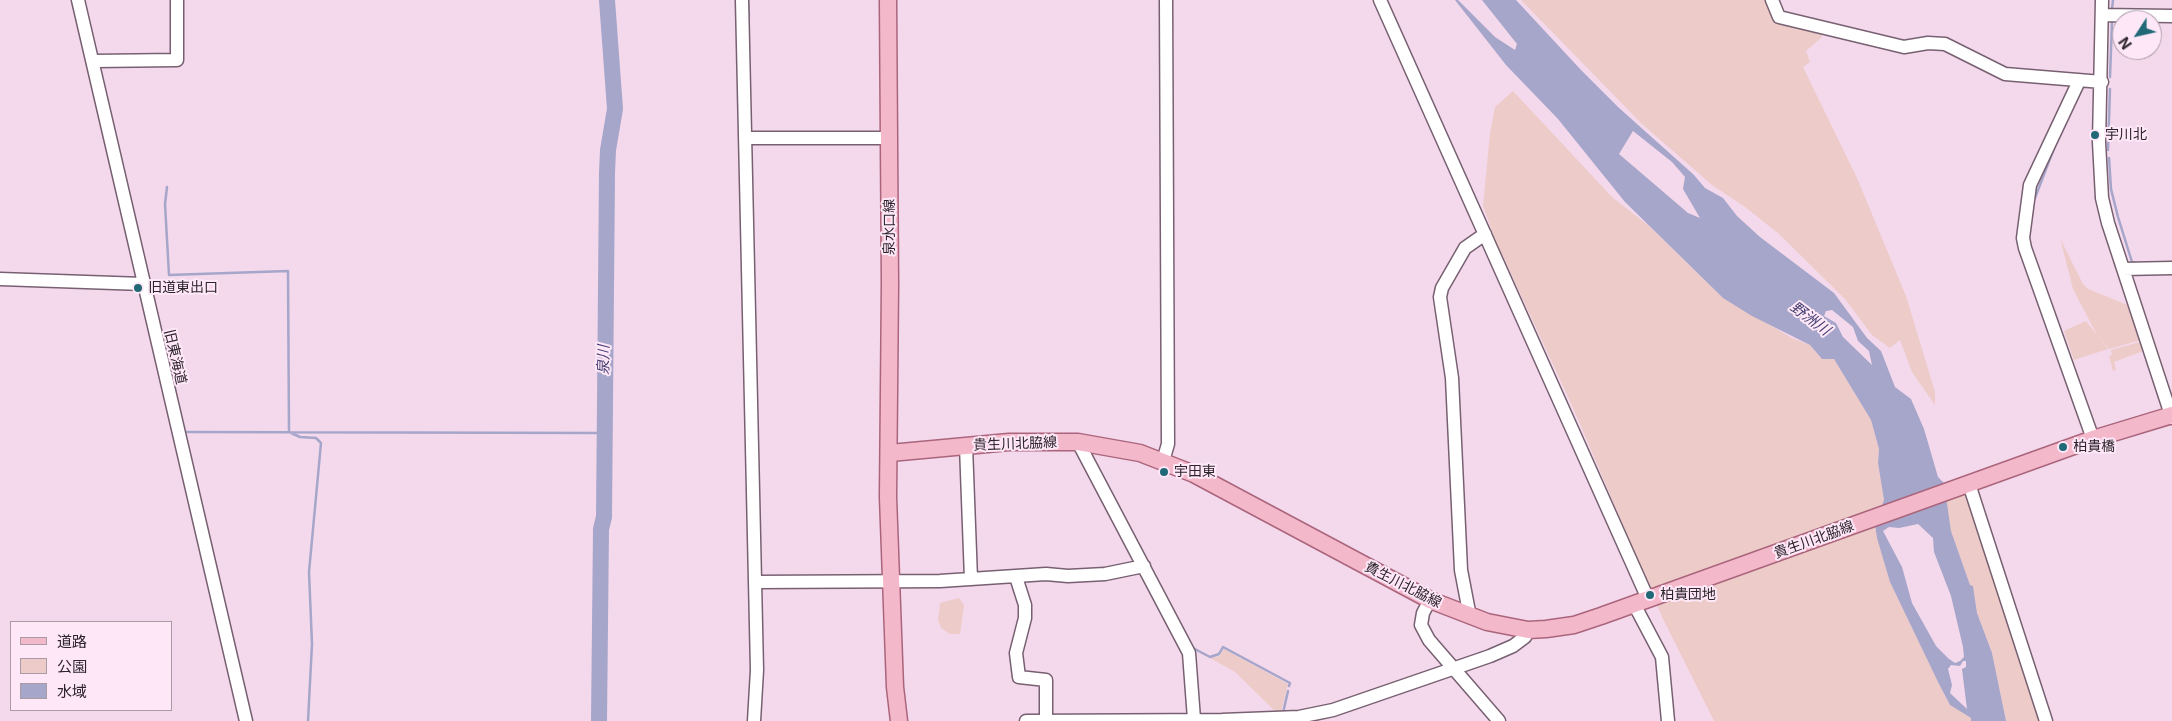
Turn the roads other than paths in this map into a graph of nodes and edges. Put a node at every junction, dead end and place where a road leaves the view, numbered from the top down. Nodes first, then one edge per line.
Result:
1 (78, 0) edge
2 (177, 0) edge
3 (742, 0) edge
4 (888, 0) edge
5 (1166, 0) edge
6 (1380, 0) edge
7 (1772, 0) edge
8 (2102, 0) edge
9 (2102, 15) junction
10 (2172, 16) edge
11 (94, 62) junction
12 (2079, 81) junction
13 (2102, 82) junction
14 (745, 138) junction
15 (889, 138) junction
16 (1485, 234) junction
17 (2172, 268) edge
18 (2123, 269) junction
19 (0, 279) edge
20 (143, 284) junction
21 (2172, 416) edge
22 (2093, 439) junction
23 (1078, 442) junction
24 (966, 446) junction
25 (890, 453) junction
26 (1163, 461) junction
27 (1964, 486) junction
28 (1144, 566) junction
29 (1016, 577) junction
30 (971, 579) junction
31 (890, 581) junction
32 (755, 582) junction
33 (1430, 600) junction
34 (1641, 602) junction
35 (1470, 616) junction
36 (1528, 630) junction
37 (1454, 669) junction
38 (1194, 719) junction
39 (1300, 719) edge
40 (1135, 720) edge
41 (1222, 720) edge
42 (246, 721) edge
43 (754, 721) edge
44 (899, 721) edge
45 (1026, 721) edge
46 (1046, 721) edge
47 (1499, 721) edge
48 (1668, 721) edge
49 (2046, 721) edge

1 - 11 street, 旧東海道
2 - 11 street
3 - 14 street
4 - 15 main road, 泉水口線
5 - 26 street
6 - 16 street
7 - 12 street
8 - 9 street
9 - 10 street
9 - 13 street
11 - 20 street, 旧東海道
12 - 13 street
12 - 22 street
13 - 18 street
14 - 15 street
14 - 32 street
15 - 25 main road, 泉水口線
16 - 34 street
16 - 35 street
17 - 18 street
18 - 21 street
19 - 20 street
20 - 42 street, 旧東海道
21 - 22 main road, 貴生川北脇線
22 - 27 main road, 貴生川北脇線
23 - 24 main road, 貴生川北脇線
23 - 26 main road, 貴生川北脇線
23 - 28 street
24 - 25 main road, 貴生川北脇線
24 - 30 street
25 - 31 main road
26 - 33 main road, 貴生川北脇線
27 - 34 main road, 貴生川北脇線
27 - 49 street
28 - 29 street
28 - 38 street
29 - 30 street
29 - 46 street
30 - 31 street
31 - 32 street
31 - 44 main road
32 - 43 street
33 - 35 main road, 貴生川北脇線
33 - 37 street
34 - 36 main road, 貴生川北脇線
34 - 48 street
35 - 36 main road, 貴生川北脇線
36 - 37 street
37 - 39 street
37 - 47 street
38 - 40 street
38 - 41 street
39 - 41 street
40 - 46 street
45 - 46 street

